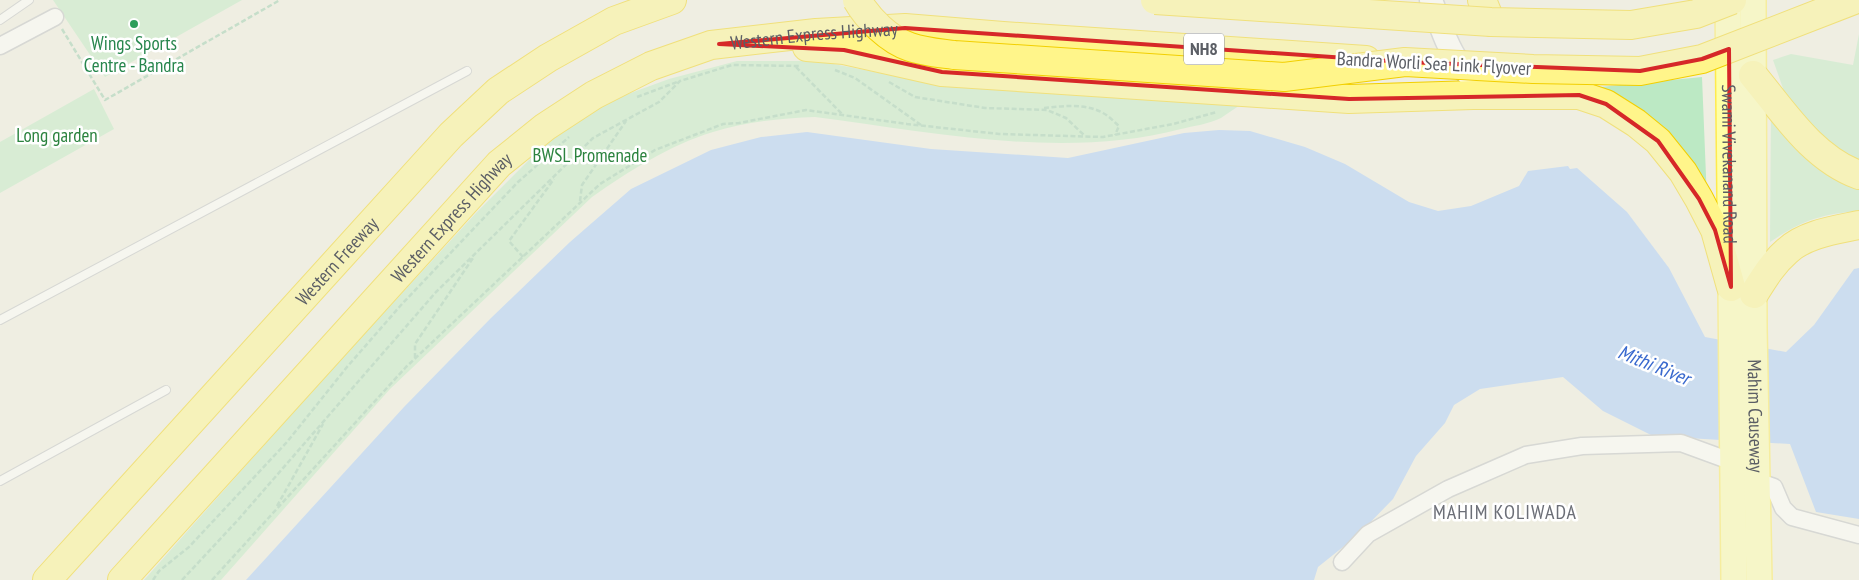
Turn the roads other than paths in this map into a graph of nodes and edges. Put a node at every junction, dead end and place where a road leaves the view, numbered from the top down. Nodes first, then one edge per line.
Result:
1 (28, 0) edge
2 (672, 0) edge
3 (857, 0) edge
4 (1155, 0) edge
5 (1431, 0) edge
6 (1728, 0) edge
7 (1732, 0) edge
8 (1753, 0) edge
9 (1854, 0) edge
10 (1859, 10) edge
11 (1486, 11) edge
12 (1825, 12) junction
13 (55, 17) road end
14 (0, 20) edge
15 (1002, 36) joint
16 (719, 44) junction
17 (0, 46) edge
18 (1405, 62) junction
19 (467, 71) dead end
20 (1753, 75) junction
21 (1530, 94) junction
22 (1859, 175) edge
23 (1859, 225) edge
24 (1743, 290) junction
25 (0, 320) edge
26 (1743, 328) joint
27 (166, 390) dead end
28 (1741, 451) junction
29 (0, 481) edge
30 (1749, 497) junction
31 (1859, 536) edge
32 (1342, 562) dead end
33 (47, 580) edge
34 (122, 580) edge
35 (1734, 580) edge
36 (1759, 580) edge

1 - 14 lane
2 - 33 highway, Western Freeway
3 - 18 highway, bridge
4 - 11 highway, bridge
5 - 21 main road
6 - 24 main road, Swami Vivekanand Road
7 - 11 highway, bridge
8 - 20 main road, Swami Vivekanand Road
9 - 12 highway, Bandra Worli Sea Link Flyover, bridge
10 - 12 highway
12 - 18 highway, Bandra Worli Sea Link Flyover, bridge
13 - 17 street
15 - 16 highway, Western Express Highway
15 - 18 highway, Bandra Worli Sea Link Flyover / NH8, bridge
16 - 21 highway
16 - 34 highway, Western Express Highway
19 - 25 lane
20 - 22 highway
20 - 24 main road, Swami Vivekanand Road
21 - 24 highway
23 - 24 highway
24 - 26 main road, Swami Vivekanand Road
26 - 28 main road, Mahim Causeway
27 - 29 lane
28 - 30 main road, Mahim Causeway
28 - 30 main road, Mahim Causeway
28 - 32 street
30 - 31 street
30 - 35 main road
30 - 36 main road

